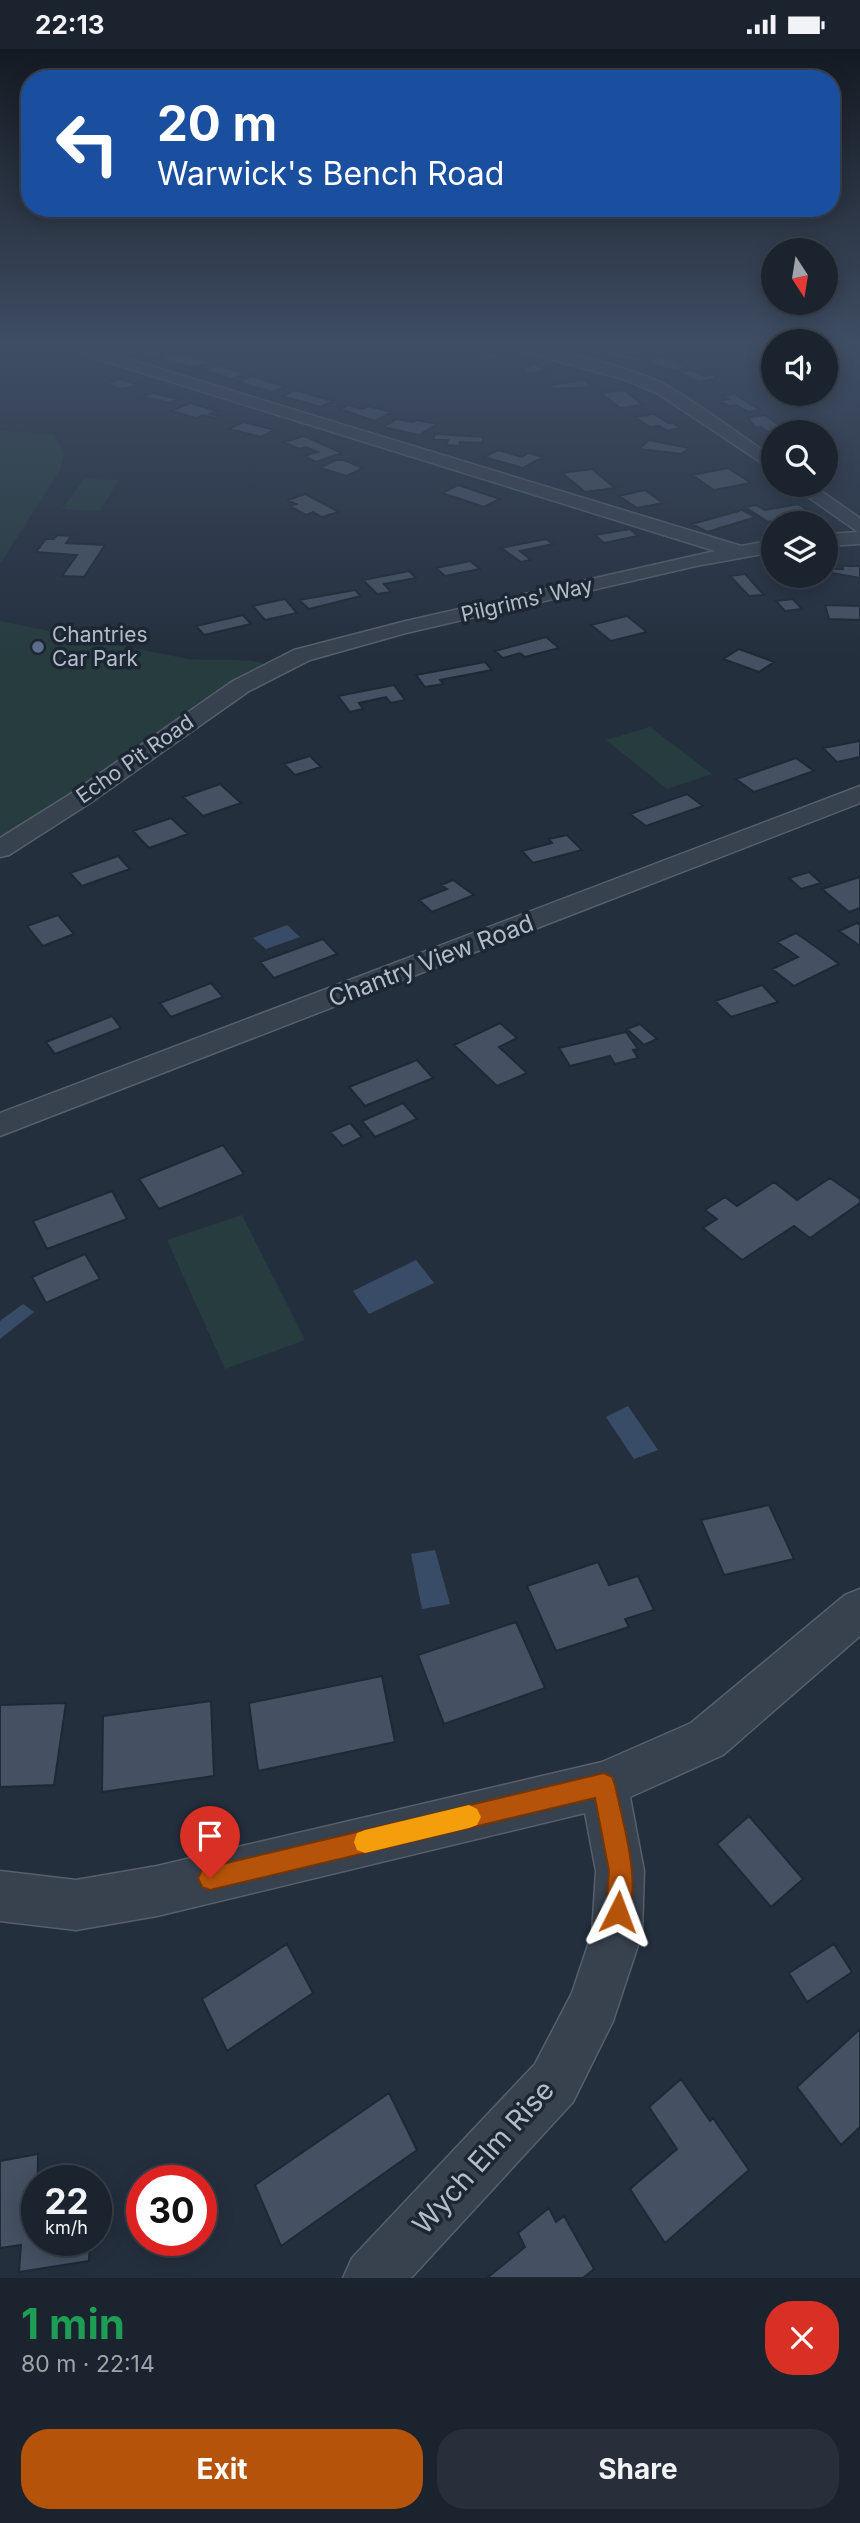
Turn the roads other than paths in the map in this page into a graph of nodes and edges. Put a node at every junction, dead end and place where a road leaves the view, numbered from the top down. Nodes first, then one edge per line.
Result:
1 (398, 447) edge
2 (746, 447) edge
3 (761, 457) edge
4 (817, 497) edge
5 (860, 527) edge
6 (860, 538) edge
7 (838, 539) edge
8 (761, 548) edge
9 (738, 552) junction
10 (276, 667) joint
11 (860, 794) edge
12 (0, 849) edge
13 (0, 1125) edge
14 (860, 1609) edge
15 (604, 1785) junction
16 (0, 1896) edge
17 (372, 2278) edge

1 - 9 street
2 - 3 street
4 - 5 street
6 - 7 street
8 - 9 street, Pilgrims' Way
9 - 10 street, Pilgrims' Way
10 - 12 street, Echo Pit Road
11 - 13 street, Chantry View Road
14 - 15 street
15 - 16 street
15 - 17 street, Wych Elm Rise

